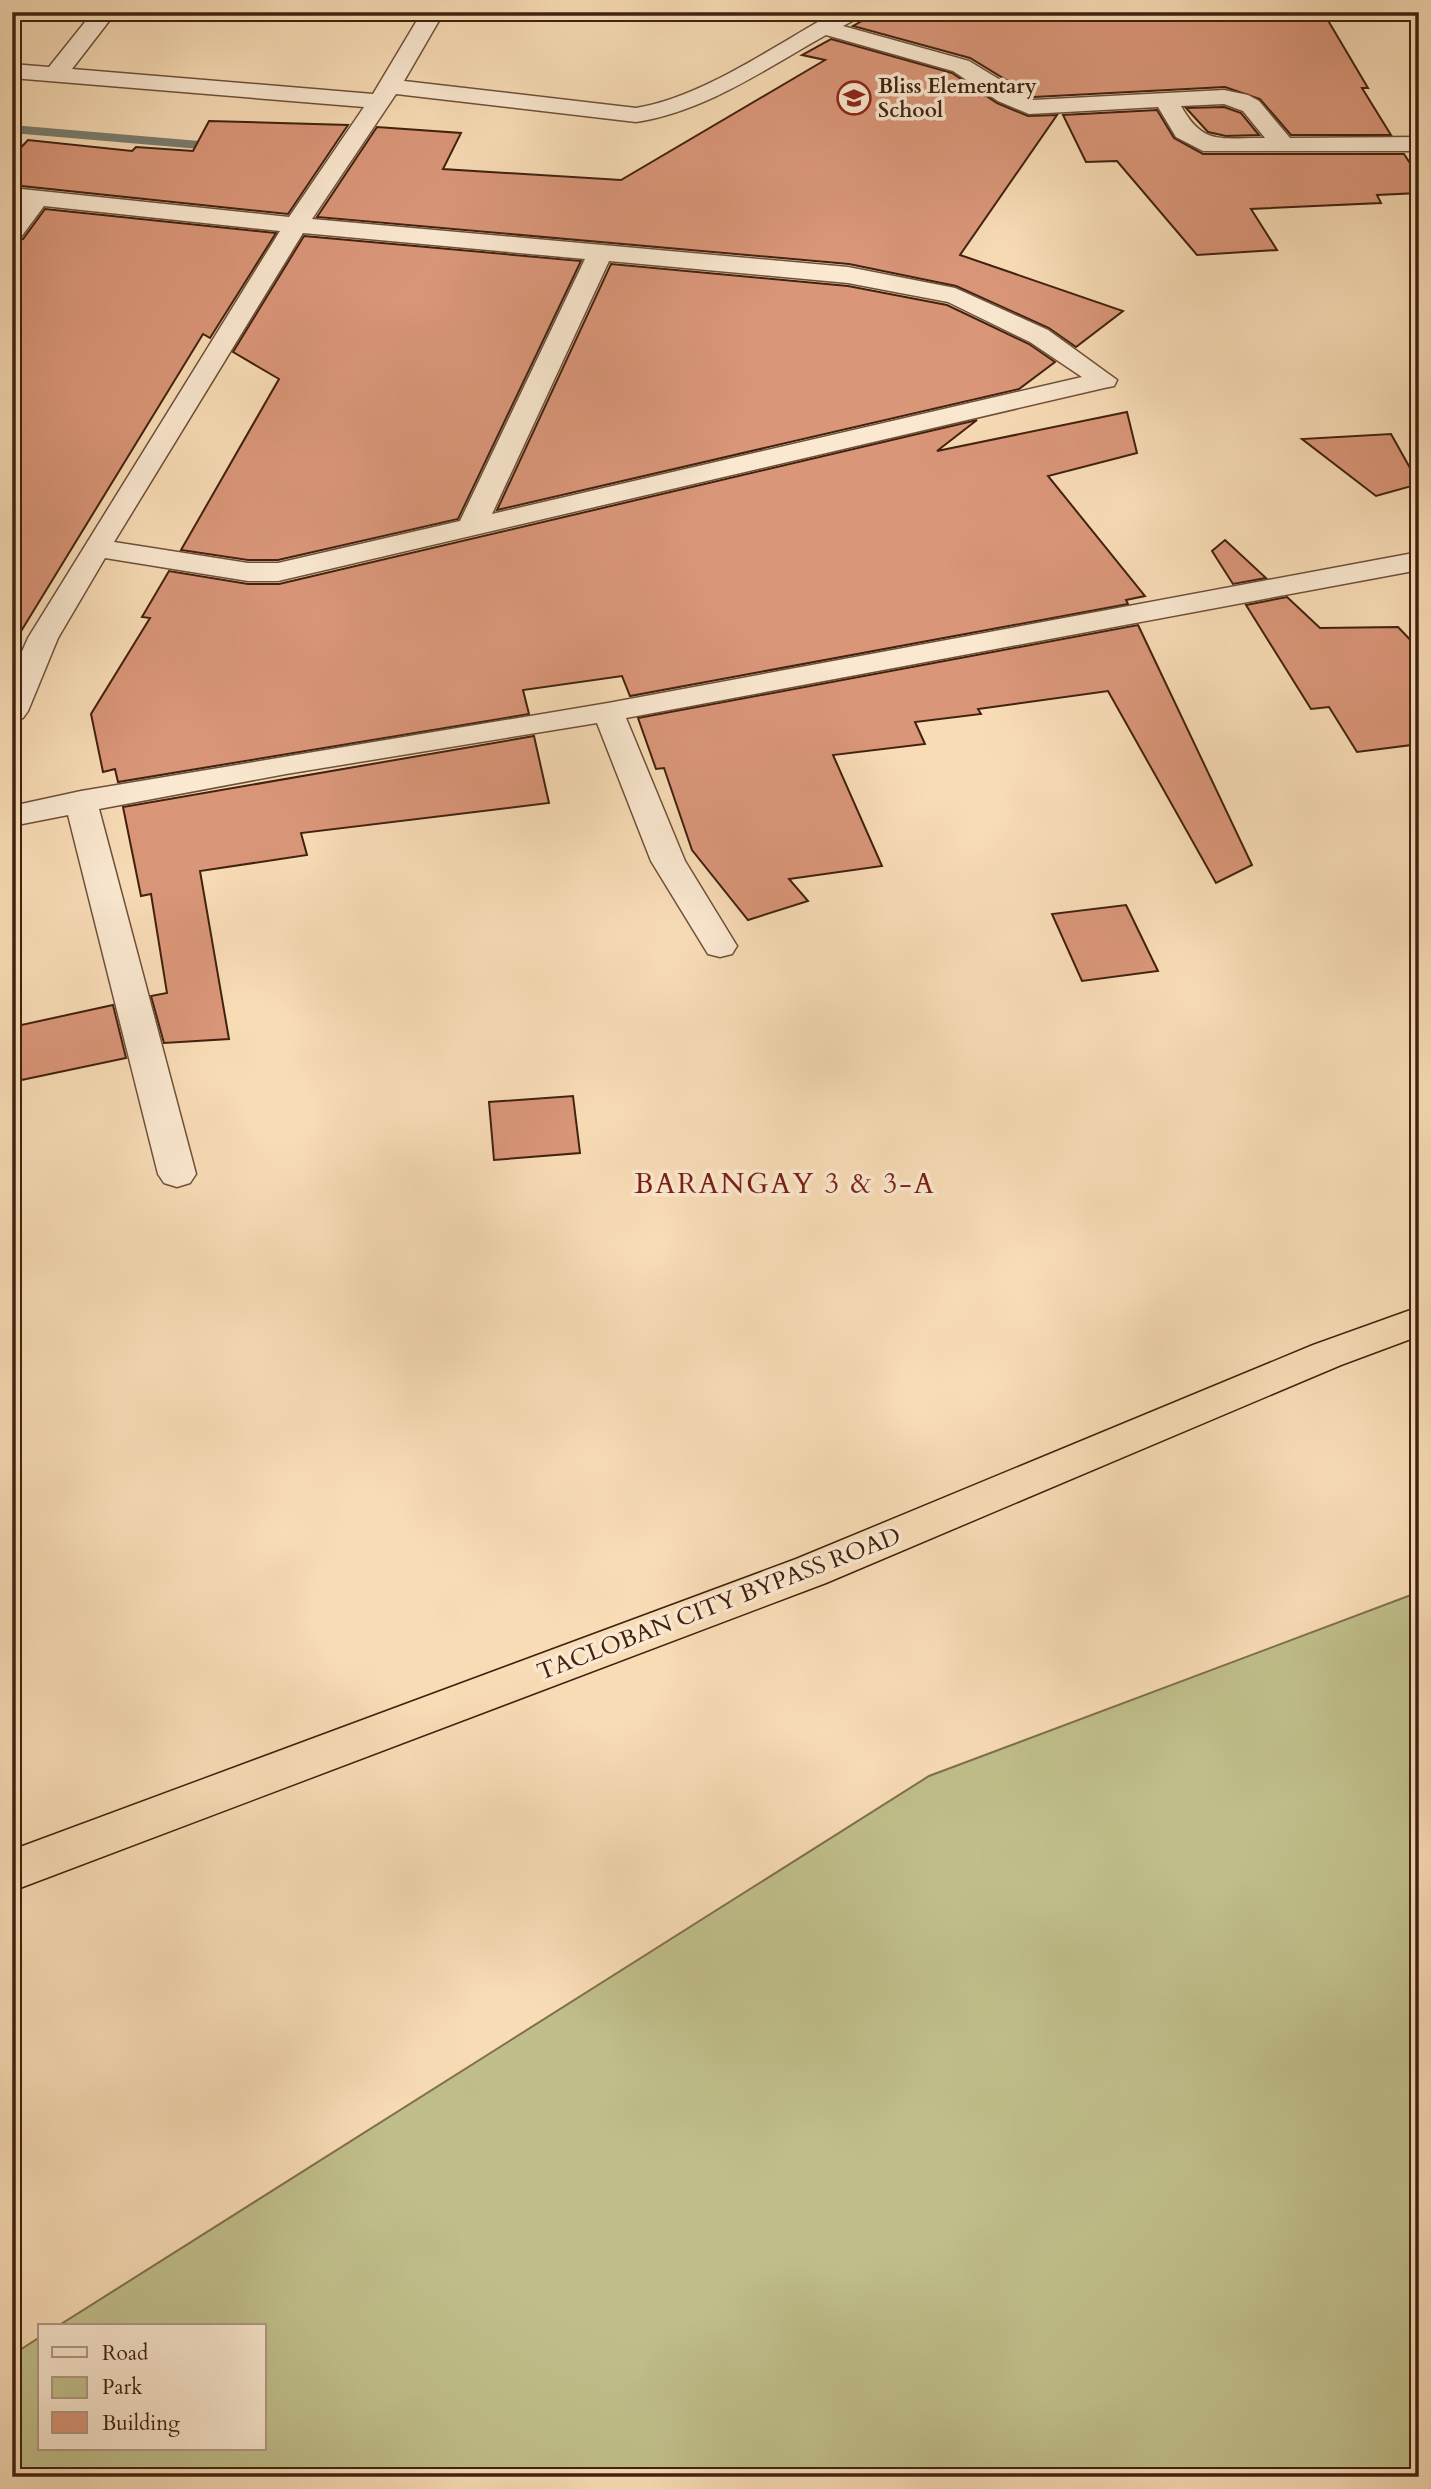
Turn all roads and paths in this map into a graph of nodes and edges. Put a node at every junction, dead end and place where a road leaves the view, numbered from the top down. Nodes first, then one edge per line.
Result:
1 (105, 12) edge
2 (433, 12) edge
3 (851, 12) edge
4 (825, 28) junction
5 (12, 71) edge
6 (55, 75) junction
7 (385, 94) junction
8 (1166, 100) junction
9 (1419, 144) edge
10 (1283, 145) junction
11 (12, 195) edge
12 (37, 198) junction
13 (296, 225) junction
14 (12, 232) edge
15 (601, 252) junction
16 (473, 524) junction
17 (96, 548) junction
18 (1415, 568) edge
19 (12, 711) edge
20 (608, 712) junction
21 (81, 801) junction
22 (12, 816) edge
23 (720, 946) dead end
24 (177, 1174) dead end
25 (1419, 1321) edge
26 (12, 1871) edge

1 - 6 street
2 - 7 street
3 - 4 street
4 - 7 street
4 - 8 street
5 - 6 street
6 - 7 street
7 - 13 street
8 - 10 street
8 - 10 street
9 - 10 street
11 - 12 street
12 - 13 street
12 - 14 street
13 - 15 street
13 - 17 street
15 - 16 street
15 - 16 street
16 - 17 street
17 - 19 street
18 - 20 street
20 - 21 street
20 - 23 street
21 - 22 street
21 - 24 street
25 - 26 highway, TACLOBAN CITY BYPASS ROAD

